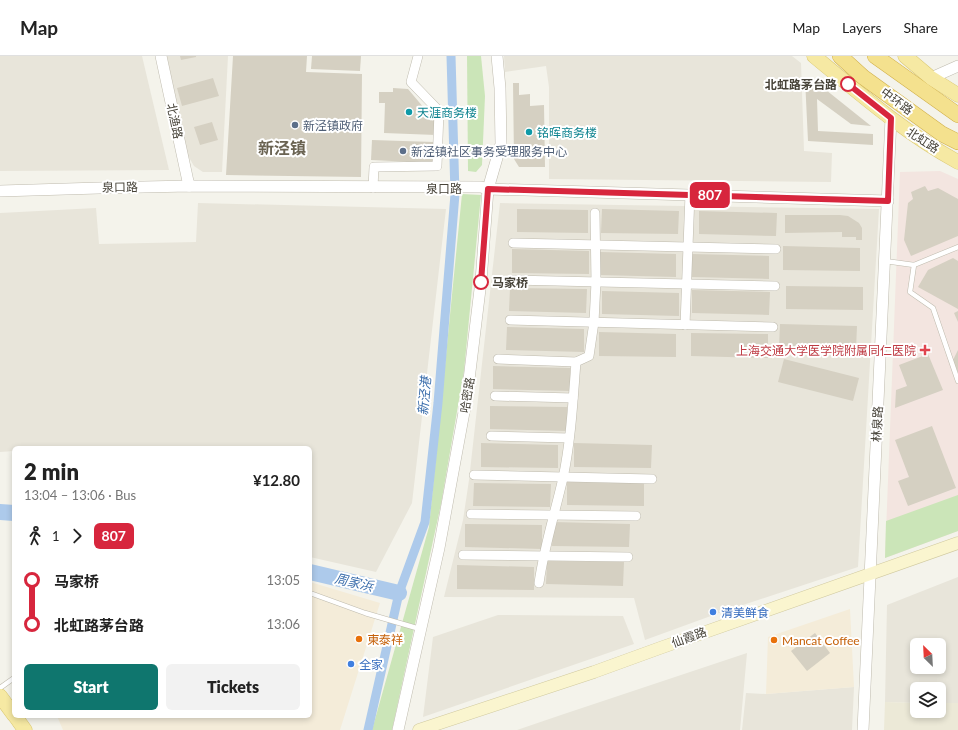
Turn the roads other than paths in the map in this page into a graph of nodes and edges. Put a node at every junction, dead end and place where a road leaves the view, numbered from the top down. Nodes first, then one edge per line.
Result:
1 (161, 56) edge
2 (418, 56) edge
3 (497, 56) edge
4 (814, 56) edge
5 (840, 56) edge
6 (875, 56) edge
7 (905, 56) edge
8 (958, 66) edge
9 (931, 78) junction
10 (958, 95) edge
11 (958, 115) edge
12 (891, 118) junction
13 (958, 143) edge
14 (958, 162) edge
15 (188, 186) junction
16 (373, 188) junction
17 (485, 188) junction
18 (0, 191) edge
19 (690, 194) junction
20 (888, 201) junction
21 (595, 213) dead end
22 (513, 243) dead end
23 (595, 245) junction
24 (687, 247) junction
25 (958, 247) edge
26 (776, 249) dead end
27 (885, 261) junction
28 (914, 265) junction
29 (512, 280) dead end
30 (596, 282) junction
31 (686, 284) junction
32 (774, 286) dead end
33 (510, 320) dead end
34 (594, 322) junction
35 (684, 325) junction
36 (773, 327) dead end
37 (498, 360) dead end
38 (576, 362) junction
39 (958, 381) edge
40 (495, 396) dead end
41 (573, 398) junction
42 (491, 436) dead end
43 (569, 438) junction
44 (474, 475) dead end
45 (563, 477) junction
46 (652, 479) dead end
47 (471, 514) dead end
48 (553, 515) junction
49 (636, 516) dead end
50 (958, 543) edge
51 (463, 555) dead end
52 (543, 556) junction
53 (628, 557) dead end
54 (871, 574) junction
55 (539, 583) dead end
56 (312, 594) edge
57 (421, 629) junction
58 (12, 679) edge
59 (0, 688) edge
60 (0, 696) edge
61 (12, 712) edge
62 (16, 718) edge
63 (25, 730) edge
64 (398, 730) edge
65 (419, 730) edge
66 (863, 730) edge

1 - 15 street, 北渔路
2 - 16 street
3 - 17 street, 哈密路
4 - 12 main road, 北虹路
5 - 13 highway, 中环路
6 - 11 highway, 中环路
7 - 9 main road
8 - 9 street
9 - 10 main road
12 - 14 main road, 北虹路
12 - 20 street, 林泉路
15 - 16 street, 泉口路
15 - 18 street, 泉口路
16 - 17 street, 泉口路
17 - 19 street, 泉口路
17 - 57 street, 哈密路
19 - 20 street, 泉口路
19 - 24 street
20 - 27 street, 林泉路
21 - 23 street
22 - 23 street
23 - 24 street
23 - 30 street
24 - 26 street
24 - 31 street
25 - 28 lane
27 - 28 lane
27 - 54 street, 林泉路
28 - 39 lane
29 - 30 street
30 - 31 street
30 - 34 street
31 - 32 street
31 - 35 street
33 - 34 street
34 - 35 street
34 - 38 street
35 - 36 street
37 - 38 street
38 - 41 street
40 - 41 street
41 - 43 street
42 - 43 street
43 - 45 street
44 - 45 street
45 - 46 street
45 - 48 street
47 - 48 street
48 - 49 street
48 - 52 street
50 - 54 main road, 仙霞路
51 - 52 street
52 - 53 street
52 - 55 street
54 - 65 main road, 仙霞路
54 - 66 street, 林泉路
56 - 57 lane
57 - 64 street, 哈密路
58 - 59 lane
60 - 61 main road
62 - 63 main road

